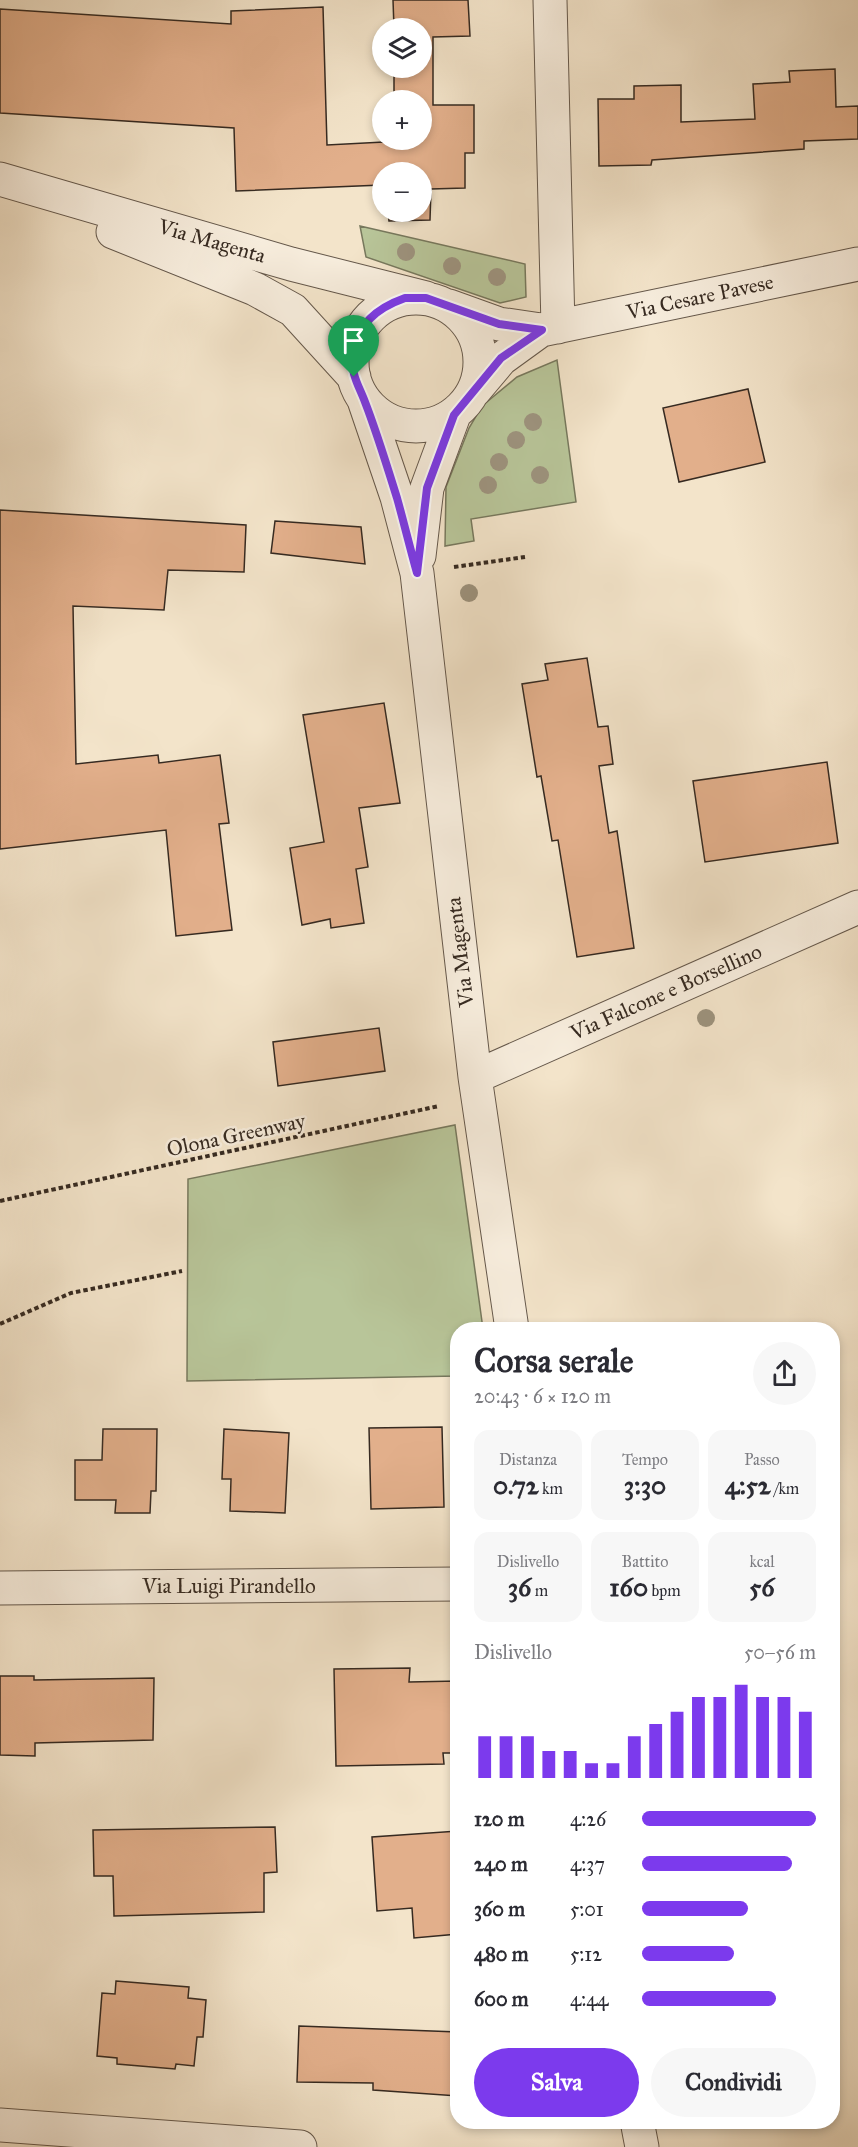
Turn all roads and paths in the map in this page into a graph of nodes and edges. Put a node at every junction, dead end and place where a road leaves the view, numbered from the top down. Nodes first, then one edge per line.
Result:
1 (550, 0) edge
2 (0, 179) edge
3 (0, 186) edge
4 (858, 264) edge
5 (438, 302) junction
6 (550, 328) junction
7 (359, 389) junction
8 (462, 405) junction
9 (525, 556) dead end
10 (417, 573) junction
11 (858, 908) edge
12 (477, 1087) junction
13 (0, 1201) edge
14 (182, 1271) dead end
15 (511, 1322) edge
16 (0, 1324) edge
17 (450, 1584) edge
18 (0, 1588) edge
19 (0, 2125) edge
20 (639, 2129) edge
21 (131, 2141) edge
22 (300, 2147) edge
23 (642, 2147) edge

1 - 6 street
2 - 5 street, Via Magenta
3 - 7 street, Via Magenta
4 - 6 street, Via Cesare Pavese
5 - 6 street, Via Cesare Pavese
5 - 7 street
5 - 8 street
6 - 8 street, Via Cesare Pavese
7 - 8 street, Via Magenta
7 - 10 street
8 - 10 street
9 - 10 path
10 - 12 street, Via Magenta
11 - 12 street, Via Falcone e Borsellino
12 - 13 path, Olona Greenway
12 - 15 street, Via Magenta
14 - 16 path
17 - 18 street, Via Luigi Pirandello
19 - 21 street
20 - 23 street
21 - 22 street

